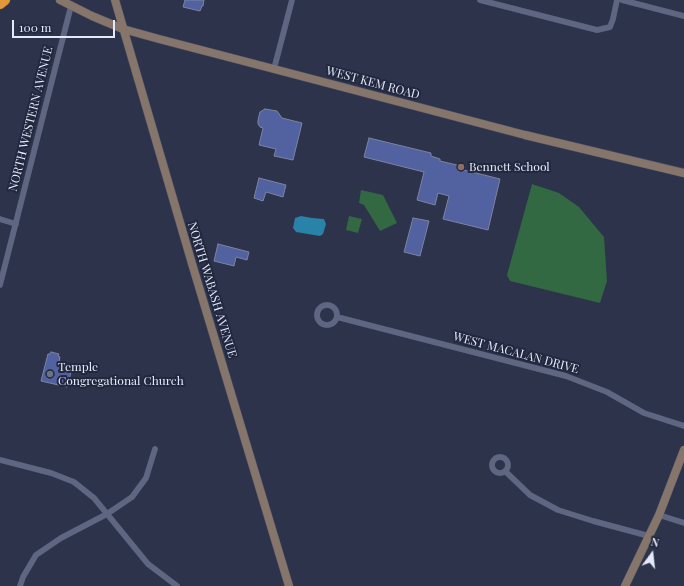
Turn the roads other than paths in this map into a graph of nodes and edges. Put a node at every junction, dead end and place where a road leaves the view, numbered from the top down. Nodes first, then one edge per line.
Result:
1 (5, 0) edge
2 (60, 0) edge
3 (115, 0) edge
4 (292, 0) edge
5 (480, 0) edge
6 (617, 0) edge
7 (622, 0) edge
8 (0, 4) edge
9 (71, 6) junction
10 (684, 16) edge
11 (123, 29) junction
12 (274, 69) junction
13 (684, 173) edge
14 (0, 220) edge
15 (16, 224) junction
16 (0, 285) edge
17 (337, 317) dead end
18 (684, 426) edge
19 (155, 449) dead end
20 (684, 450) edge
21 (0, 460) edge
22 (505, 471) dead end
23 (108, 514) junction
24 (659, 515) junction
25 (684, 522) edge
26 (649, 536) junction
27 (20, 586) edge
28 (178, 586) edge
29 (289, 586) edge
30 (625, 586) edge

1 - 8 highway
2 - 9 street, WEST KEM ROAD
3 - 11 street, NORTH WABASH AVENUE
4 - 12 street
5 - 6 street
7 - 10 street
9 - 11 street, WEST KEM ROAD
9 - 15 street, NORTH WESTERN AVENUE
11 - 12 street, WEST KEM ROAD
11 - 29 street, NORTH WABASH AVENUE
12 - 13 street, WEST KEM ROAD
14 - 15 street
15 - 16 street, NORTH WESTERN AVENUE
17 - 18 street, WEST MACALAN DRIVE
19 - 23 street
20 - 24 street
21 - 23 street
22 - 26 street
23 - 27 street
23 - 28 street
24 - 25 street
24 - 26 street
26 - 30 street

